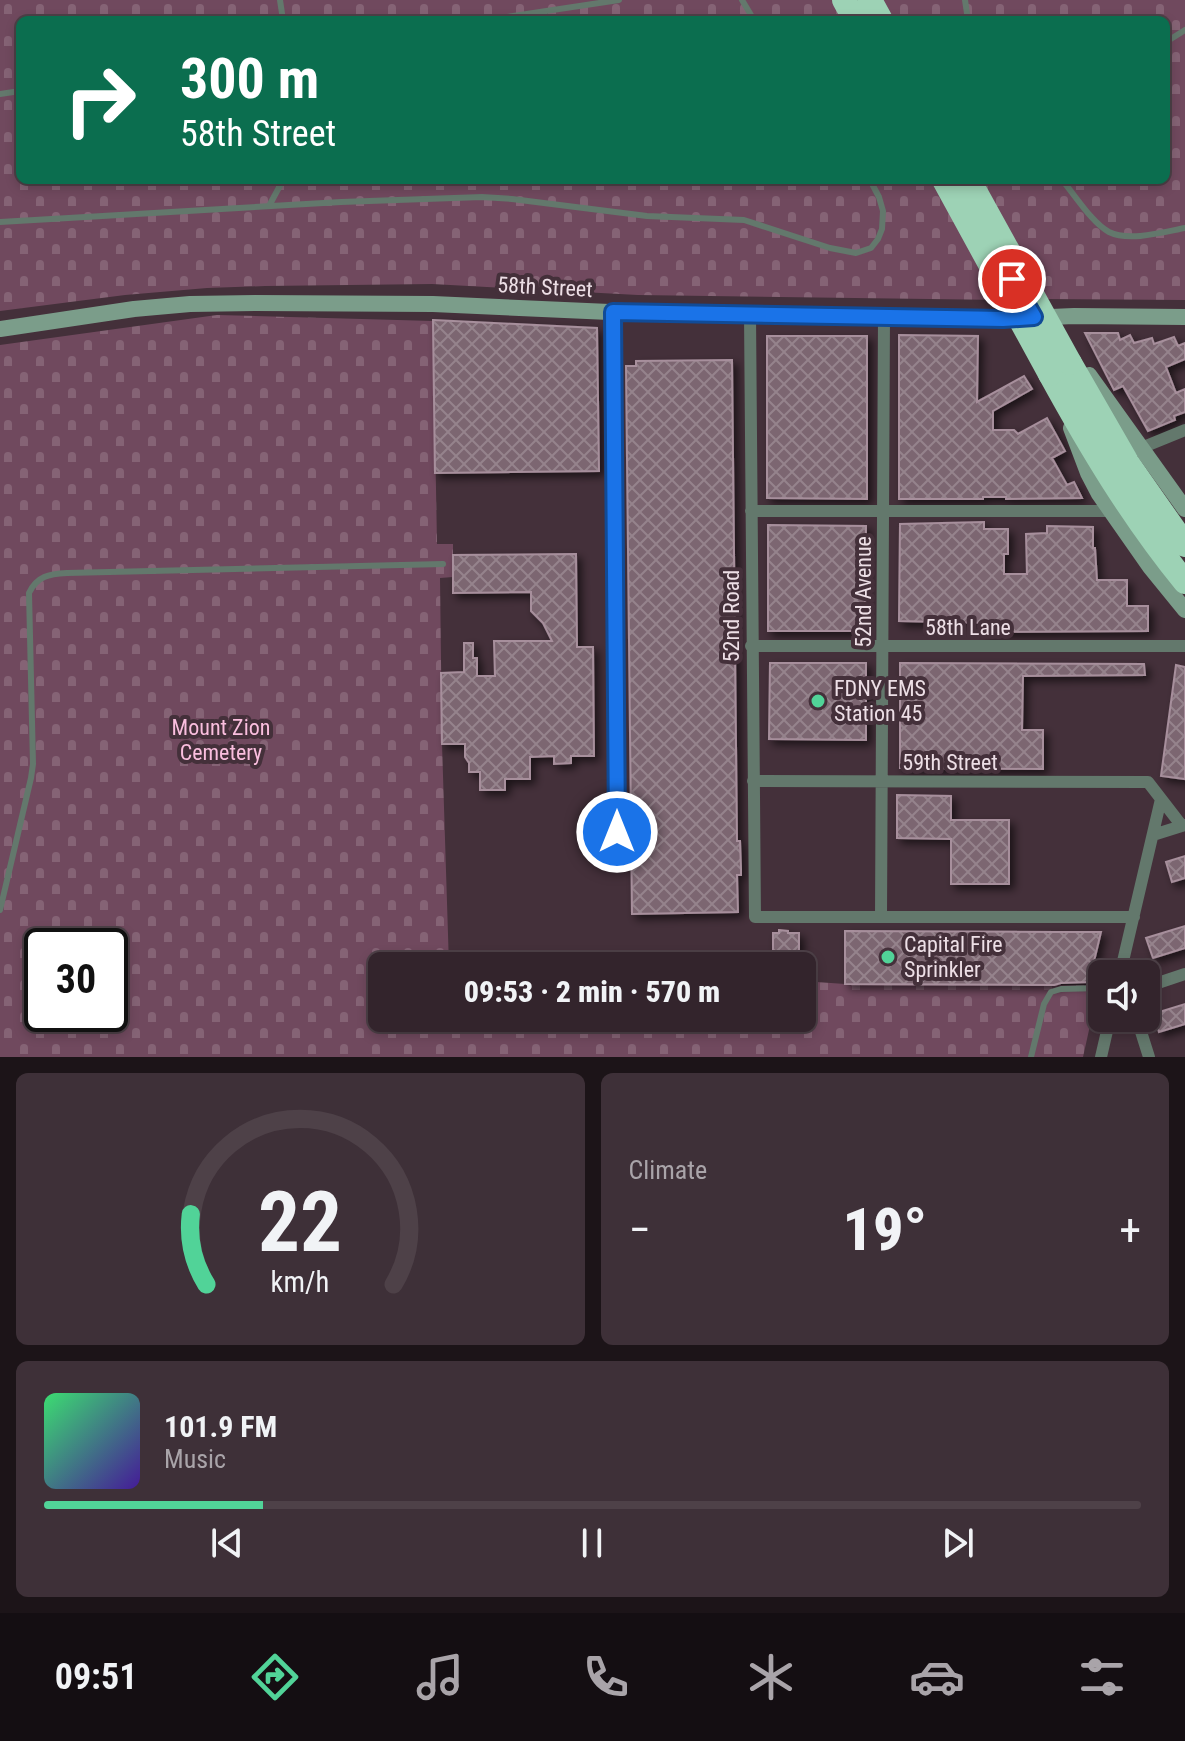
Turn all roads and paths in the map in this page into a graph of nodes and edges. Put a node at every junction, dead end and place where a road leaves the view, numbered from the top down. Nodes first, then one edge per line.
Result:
1 (619, 0) edge
2 (513, 16) edge
3 (281, 184) edge
4 (872, 184) edge
5 (946, 184) edge
6 (960, 184) edge
7 (971, 184) edge
8 (1065, 184) edge
9 (269, 206) junction
10 (0, 222) edge
11 (1185, 228) edge
12 (613, 312) junction
13 (750, 314) junction
14 (884, 316) junction
15 (1034, 317) junction
16 (1185, 317) edge
17 (0, 329) edge
18 (1060, 368) junction
19 (1185, 430) edge
20 (1141, 448) junction
21 (1185, 509) edge
22 (751, 511) junction
23 (1110, 511) junction
24 (883, 512) junction
25 (1185, 545) edge
26 (443, 564) dead end
27 (1185, 582) edge
28 (1185, 610) edge
29 (751, 646) junction
30 (1185, 646) edge
31 (882, 647) junction
32 (753, 781) junction
33 (882, 782) junction
34 (1161, 799) junction
35 (1184, 826) edge
36 (617, 832) dead end
37 (1153, 835) junction
38 (0, 910) edge
39 (881, 917) junction
40 (1134, 917) junction
41 (1123, 960) edge
42 (1185, 974) edge
43 (1160, 982) edge
44 (1088, 988) edge
45 (1107, 1032) edge
46 (1141, 1032) edge
47 (1031, 1057) edge
48 (1101, 1057) edge
49 (1149, 1057) edge

1 - 2 lane
3 - 9 lane
4 - 9 lane
5 - 18 highway, bridge
6 - 15 main road
7 - 18 highway, bridge
8 - 11 lane
9 - 10 lane
12 - 13 main road, 58th Street
12 - 17 main road, 58th Street
12 - 36 street
13 - 14 main road, 58th Street
13 - 22 street, 52nd Road
14 - 15 main road, 58th Street
14 - 24 street, 52nd Avenue
15 - 16 main road, 58th Street
15 - 20 main road
15 - 23 main road
18 - 25 highway
18 - 27 highway
19 - 20 street
20 - 21 main road
22 - 24 street
22 - 29 street, 52nd Road
23 - 24 street
23 - 28 main road
24 - 31 street, 52nd Avenue
26 - 38 lane
29 - 31 street, 58th Lane
29 - 32 street, 52nd Road
30 - 31 street, 58th Lane
31 - 33 street, 52nd Avenue
32 - 33 street, 59th Street
32 - 39 street, 52nd Road
33 - 34 street, 59th Street
33 - 39 street, 52nd Avenue
34 - 35 street
34 - 37 street
35 - 37 street
37 - 40 street
39 - 40 street
40 - 41 street
42 - 43 street
44 - 47 lane
45 - 48 street
46 - 49 street

